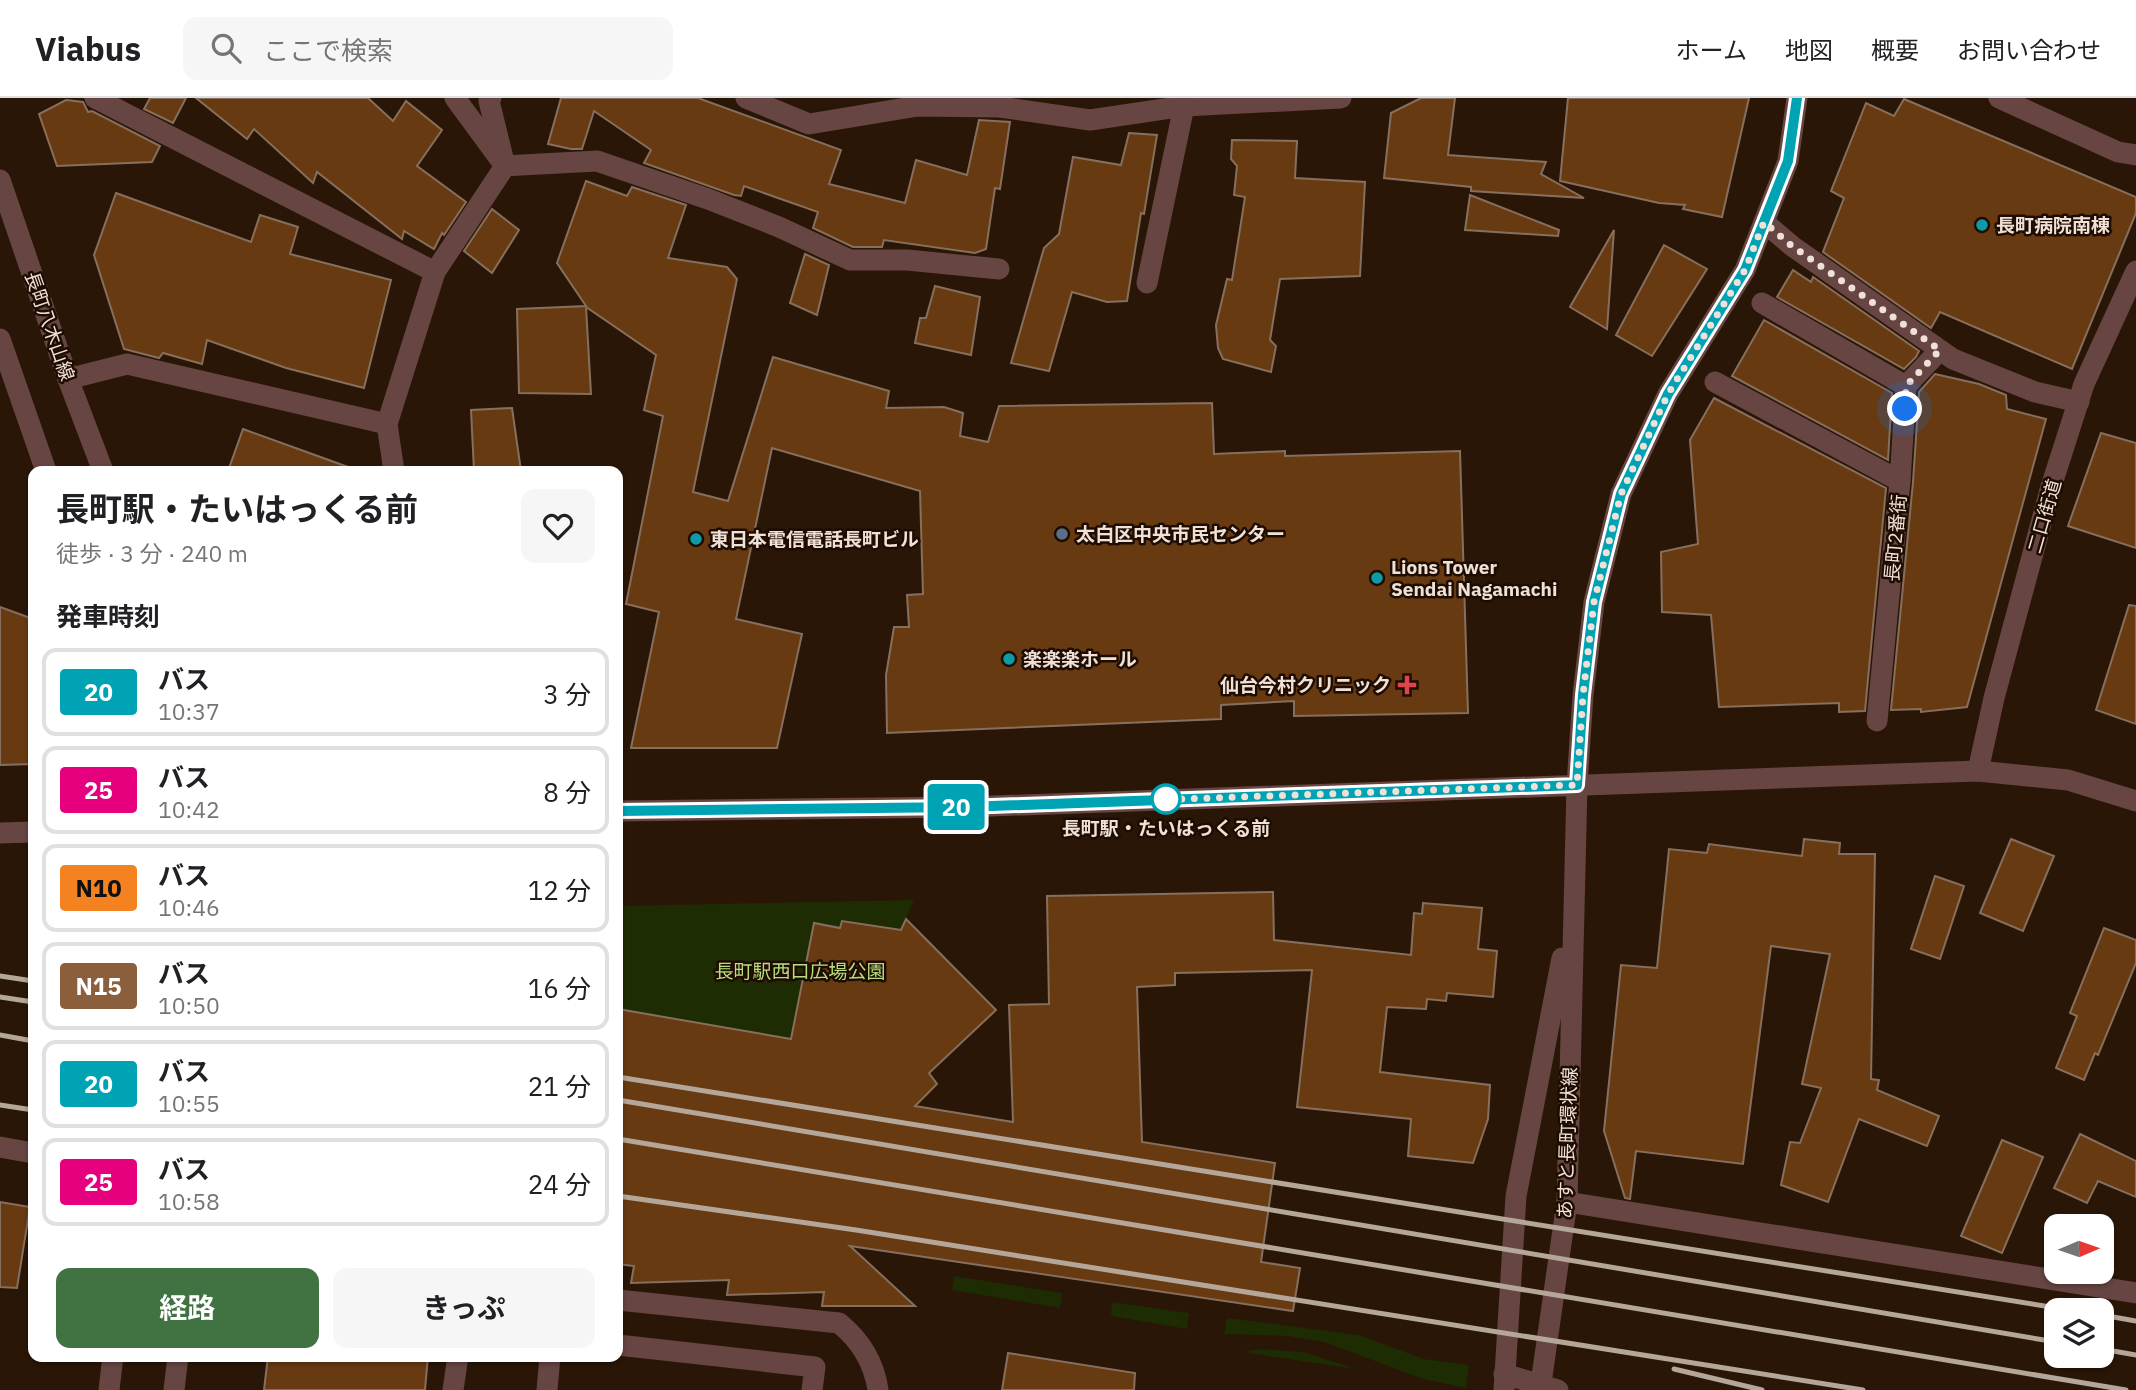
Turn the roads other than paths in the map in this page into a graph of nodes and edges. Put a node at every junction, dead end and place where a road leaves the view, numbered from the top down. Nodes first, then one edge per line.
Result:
1 (95, 98) edge
2 (455, 98) edge
3 (491, 98) edge
4 (746, 98) edge
5 (1342, 98) edge
6 (1797, 98) edge
7 (1999, 98) edge
8 (1184, 106) junction
9 (2136, 155) edge
10 (505, 166) junction
11 (0, 180) edge
12 (1764, 222) junction
13 (999, 269) dead end
14 (2136, 271) edge
15 (435, 272) junction
16 (1146, 283) dead end
17 (1762, 303) dead end
18 (0, 339) edge
19 (1940, 350) junction
20 (68, 379) junction
21 (1715, 382) dead end
22 (1906, 386) junction
23 (2079, 402) junction
24 (387, 424) junction
25 (44, 466) edge
26 (101, 466) edge
27 (393, 466) edge
28 (1900, 481) junction
29 (1877, 721) dead end
30 (1978, 771) junction
31 (1577, 785) junction
32 (2136, 801) edge
33 (623, 811) edge
34 (28, 832) edge
35 (0, 833) edge
36 (1574, 895) junction
37 (0, 1147) edge
38 (28, 1152) edge
39 (1566, 1202) junction
40 (2136, 1293) edge
41 (623, 1301) edge
42 (623, 1346) edge
43 (112, 1362) edge
44 (177, 1362) edge
45 (457, 1362) edge
46 (549, 1362) edge
47 (1504, 1382) edge
48 (1547, 1389) edge
49 (109, 1390) edge
50 (174, 1390) edge
51 (453, 1390) edge
52 (547, 1390) edge
53 (812, 1390) edge
54 (878, 1390) edge

1 - 15 street
2 - 10 street
3 - 10 street
4 - 8 street
5 - 8 street
6 - 12 street, あすと長町環状線
7 - 9 street
8 - 16 street
10 - 13 street
10 - 15 street
11 - 20 street, 長町八木山線
12 - 19 street
12 - 31 street, あすと長町環状線
14 - 23 street, 二口街道
15 - 24 street
17 - 22 street
18 - 25 street
19 - 22 street
19 - 23 street
20 - 24 street
20 - 26 street, 長町八木山線
21 - 28 street, 長町2番街
22 - 28 street
23 - 30 street, 二口街道
24 - 27 street
28 - 29 street, 長町2番街
30 - 31 street
30 - 32 street
31 - 33 street
31 - 36 street, あすと長町環状線
34 - 35 street
36 - 39 street, あすと長町環状線
36 - 47 street, あすと長町環状線
37 - 38 street
39 - 40 street
39 - 48 street, あすと長町環状線
41 - 54 street
42 - 53 street
43 - 49 street
44 - 50 street
45 - 51 street
46 - 52 street
47 - 48 street

